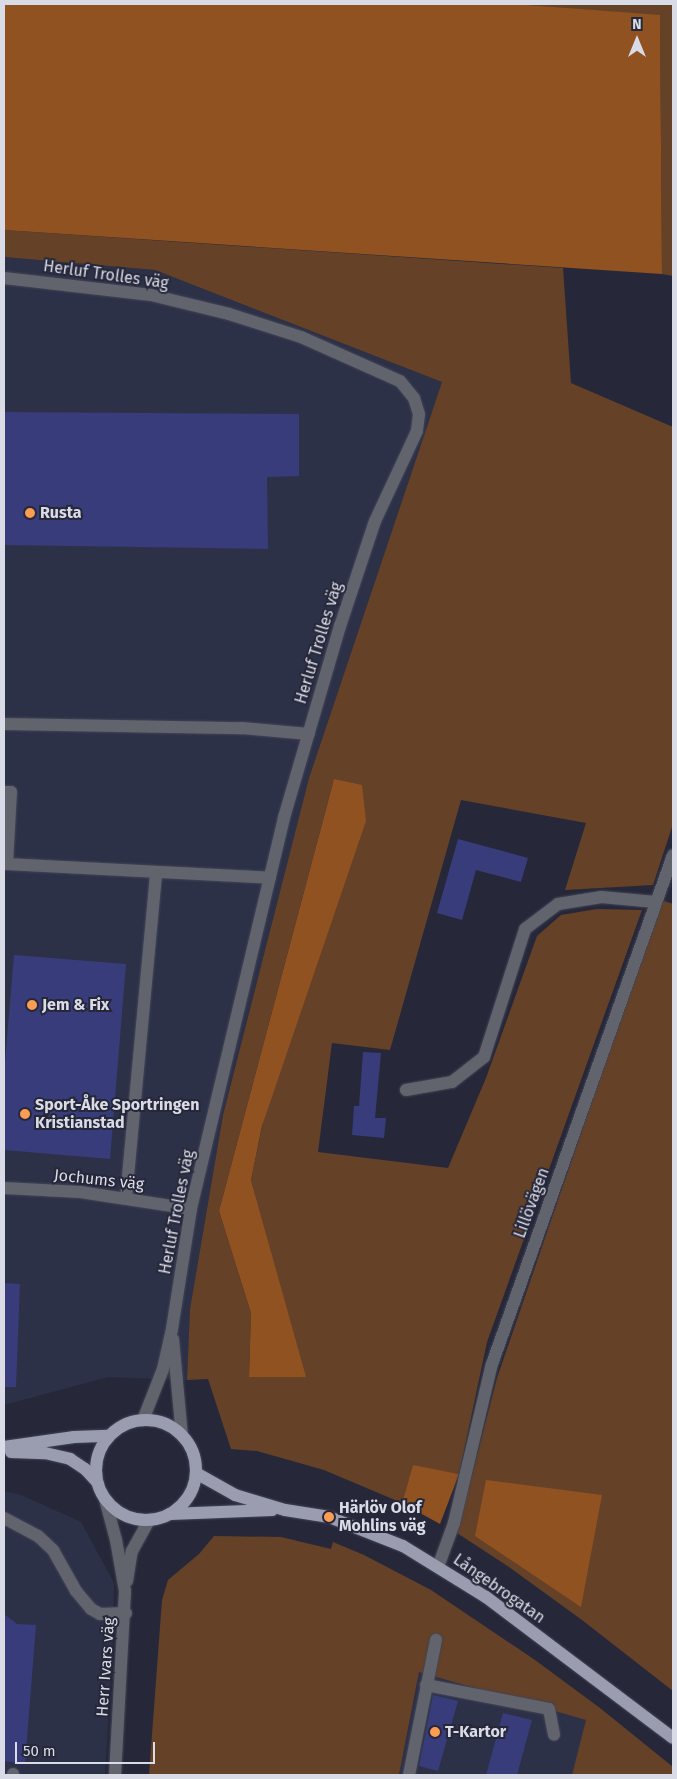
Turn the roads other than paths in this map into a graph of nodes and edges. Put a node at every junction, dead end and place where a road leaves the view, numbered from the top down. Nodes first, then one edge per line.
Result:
1 (4, 278) edge
2 (4, 724) edge
3 (309, 734) junction
4 (4, 792) edge
5 (673, 855) edge
6 (156, 872) junction
7 (270, 878) junction
8 (656, 902) junction
9 (406, 1090) dead end
10 (4, 1188) edge
11 (126, 1198) junction
12 (191, 1209) junction
13 (172, 1329) junction
14 (143, 1420) junction
15 (109, 1436) junction
16 (182, 1436) junction
17 (4, 1447) edge
18 (4, 1452) edge
19 (196, 1473) junction
20 (97, 1482) junction
21 (105, 1499) junction
22 (285, 1510) junction
23 (170, 1514) junction
24 (4, 1518) edge
25 (149, 1520) junction
26 (438, 1567) junction
27 (125, 1591) junction
28 (126, 1613) junction
29 (436, 1640) dead end
30 (426, 1685) junction
31 (554, 1735) dead end
32 (673, 1738) edge
33 (115, 1775) edge
34 (409, 1775) edge

1 - 3 street, Herluf Trolles väg
2 - 3 street
3 - 7 street, Herluf Trolles väg
4 - 6 street
5 - 8 street, Lillövägen
6 - 7 street
6 - 11 street
7 - 12 street, Herluf Trolles väg
8 - 9 street
8 - 26 street, Lillövägen
10 - 11 street, Jochums väg
11 - 12 street, Jochums väg
12 - 13 street, Herluf Trolles väg
13 - 14 street, Herluf Trolles väg
13 - 16 street, Herluf Trolles väg
14 - 15 main road
14 - 16 main road
15 - 17 main road
15 - 20 main road
16 - 19 main road
18 - 20 main road
19 - 22 main road, Långebrogatan
19 - 23 main road
20 - 21 main road
21 - 25 main road
21 - 27 street, Herr Ivars väg
22 - 23 main road, Långebrogatan
22 - 26 main road, Långebrogatan
23 - 25 main road
24 - 28 street
25 - 27 street, Herr Ivars väg
26 - 32 main road, Långebrogatan
27 - 28 street, Herr Ivars väg
28 - 33 street, Herr Ivars väg
29 - 30 street
30 - 31 street
30 - 34 street

